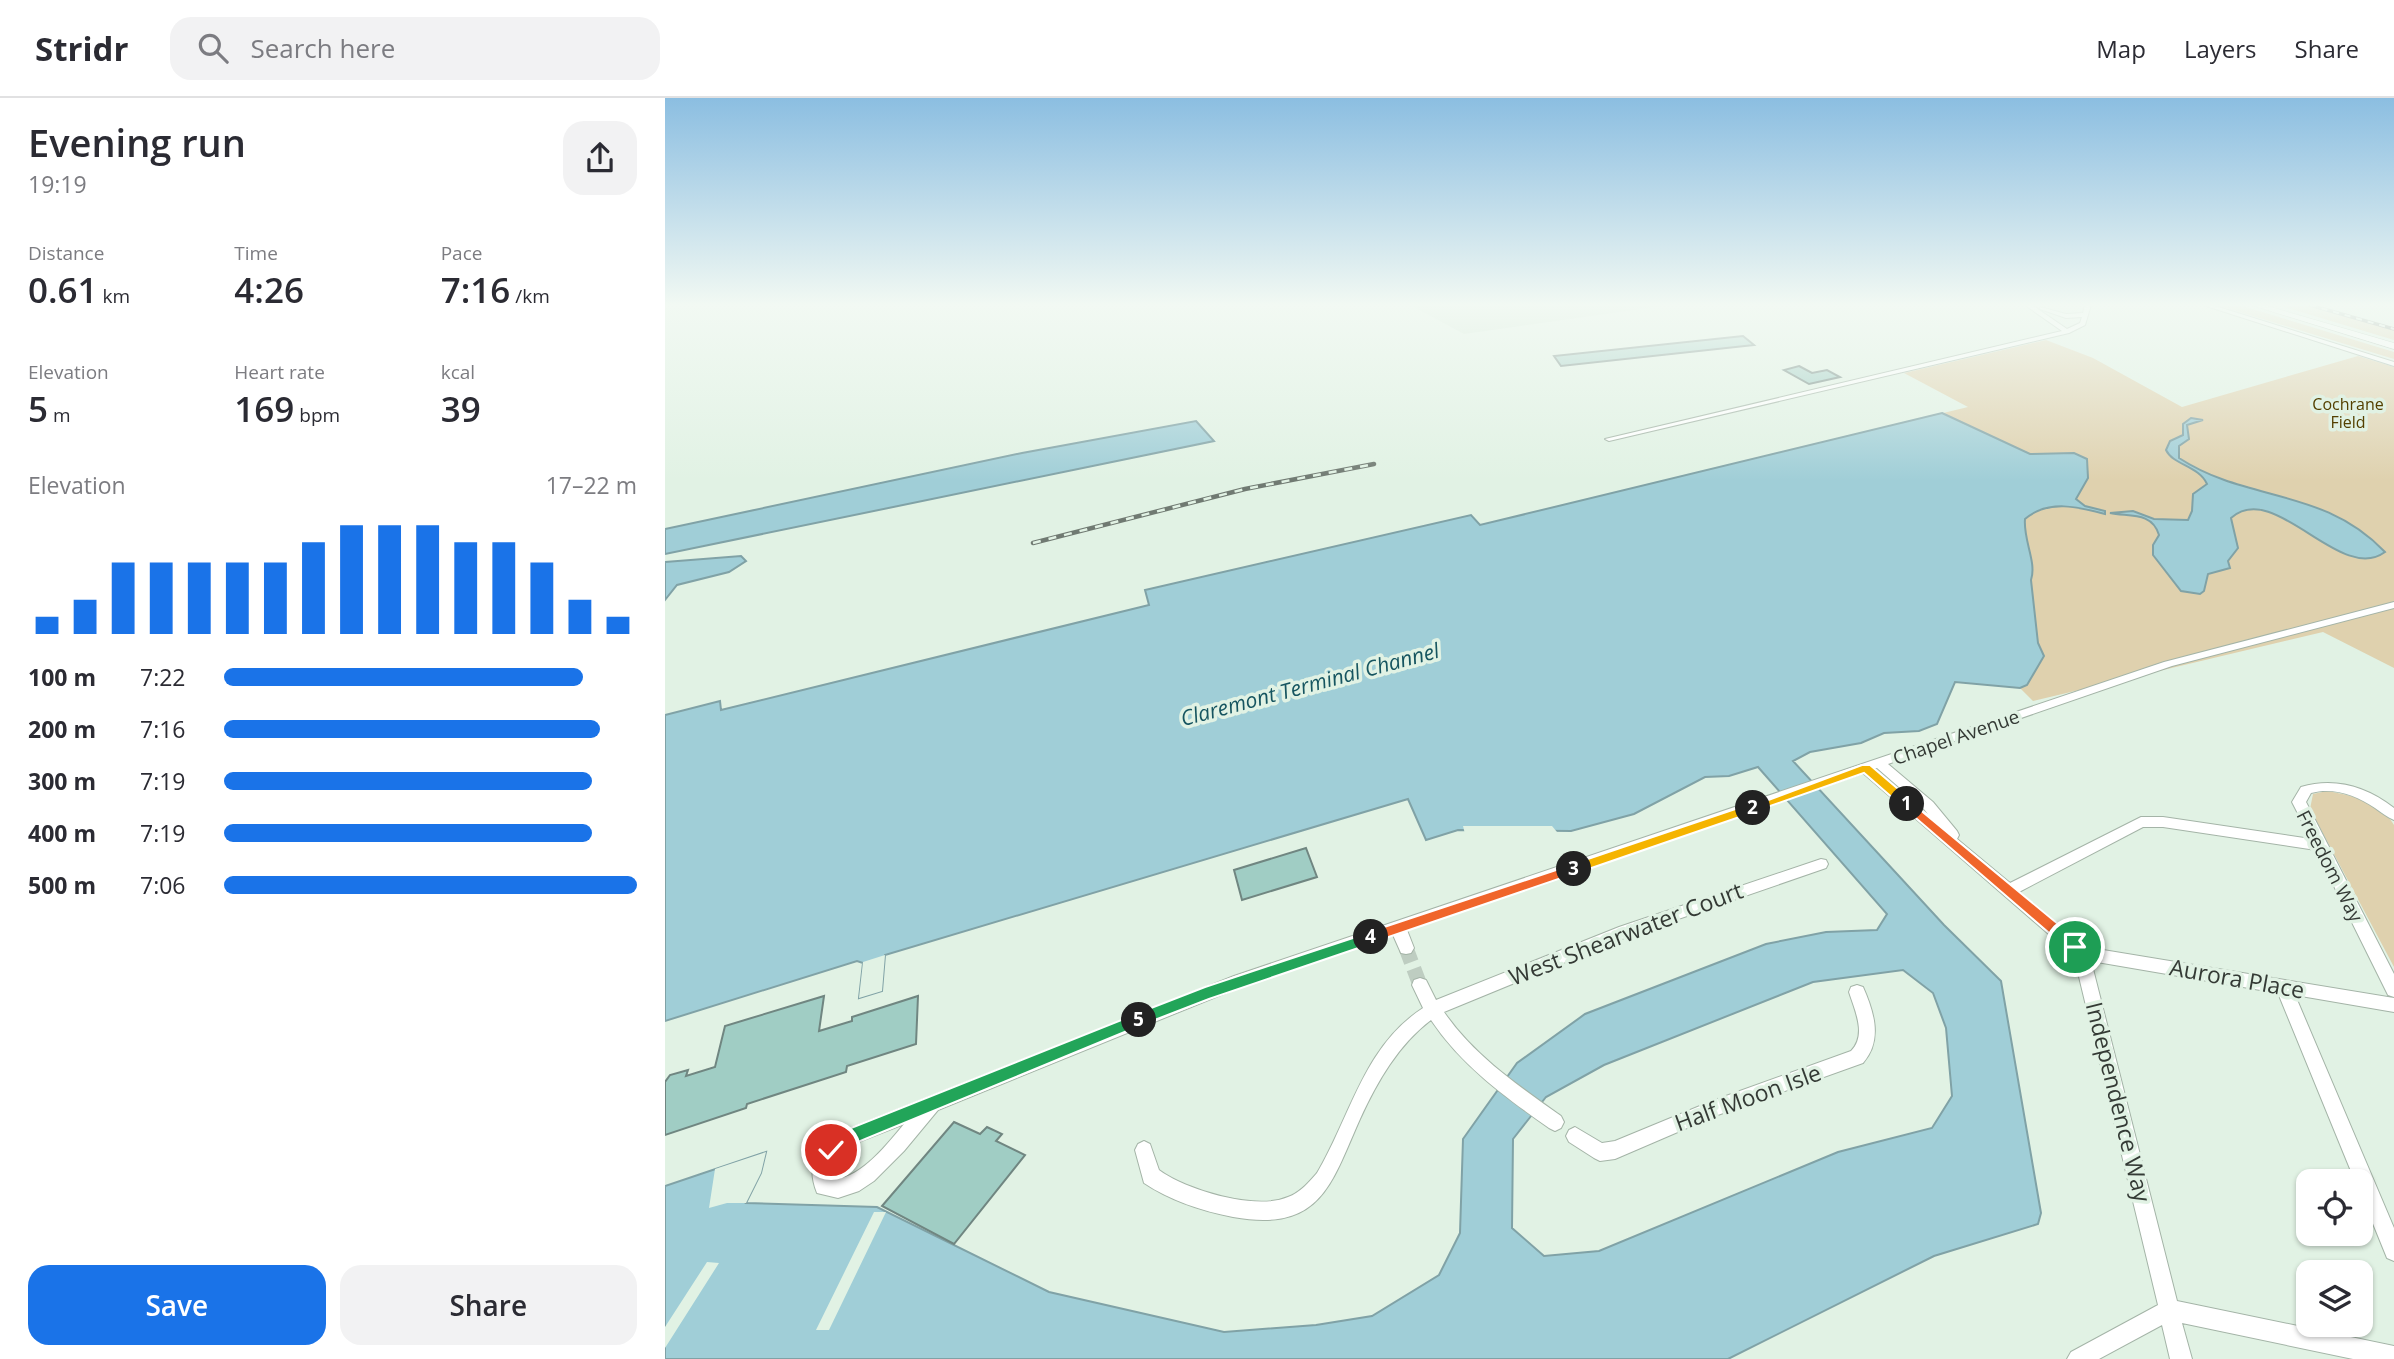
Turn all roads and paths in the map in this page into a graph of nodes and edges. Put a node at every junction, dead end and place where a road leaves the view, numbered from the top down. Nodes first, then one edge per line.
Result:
1 (1932, 364) edge
2 (1609, 439) dead end
3 (2394, 605) edge
4 (1873, 766) junction
5 (1781, 798) joint
6 (2394, 815) edge
7 (2319, 845) junction
8 (1821, 864) dead end
9 (2010, 890) junction
10 (1398, 928) junction
11 (1406, 948) tunnel mouth
12 (2081, 953) junction
13 (1420, 985) tunnel mouth
14 (2283, 986) junction
15 (2394, 990) edge
16 (1857, 992) dead end
17 (2394, 1005) edge
18 (1433, 1010) junction
19 (932, 1104) junction
20 (1549, 1118) dead end
21 (1575, 1136) dead end
22 (1144, 1150) dead end
23 (2394, 1251) edge
24 (2169, 1310) junction
25 (2394, 1357) edge
26 (2078, 1359) edge
27 (2181, 1359) edge

1 - 2 street
3 - 4 street, Chapel Avenue
4 - 5 street, Chapel Avenue
4 - 9 street
5 - 10 street, Chapel Avenue
6 - 7 street, Freedom Way
7 - 9 street
7 - 15 street, Freedom Way
8 - 18 street, West Shearwater Court
9 - 12 street
10 - 11 street
10 - 19 street, Chapel Avenue
12 - 14 street, Aurora Place
12 - 24 street, Independence Way
13 - 18 street
14 - 17 street, Aurora Place
14 - 23 street
16 - 21 street, Half Moon Isle
18 - 20 street
18 - 22 street
19 - 19 street, Chapel Avenue
24 - 25 street
24 - 26 street
24 - 27 street, Independence Way

